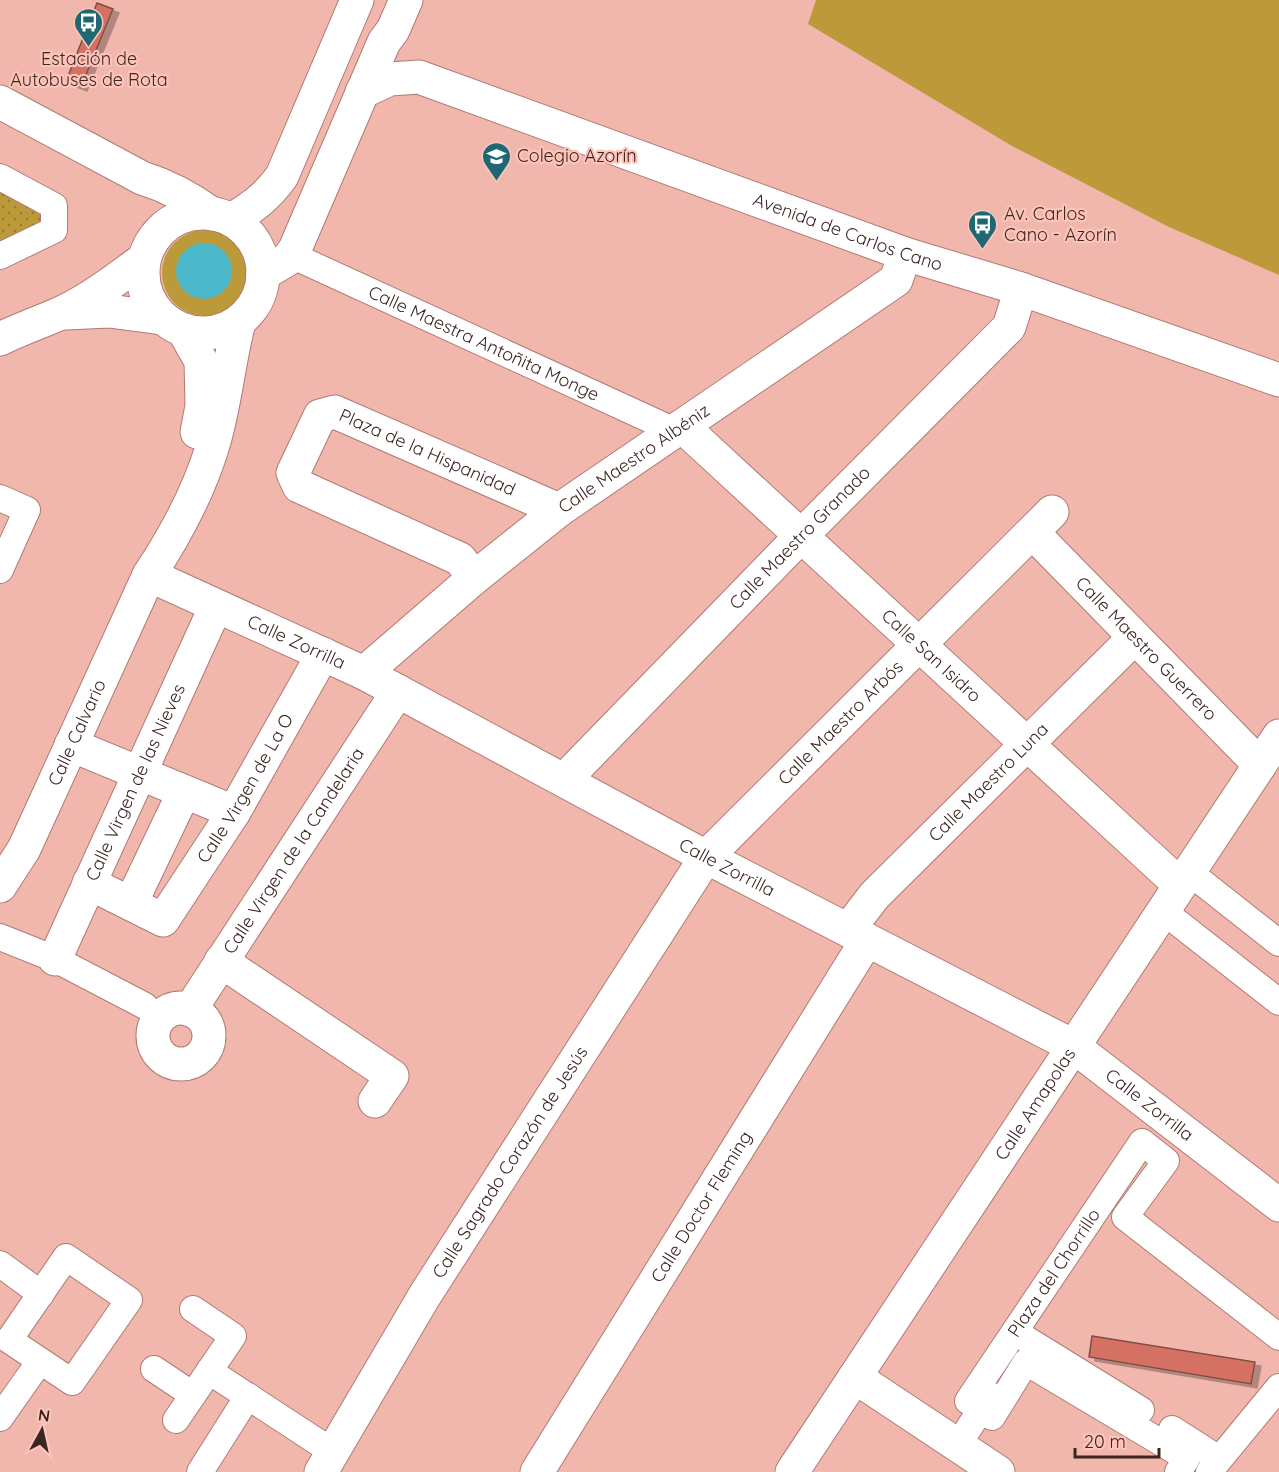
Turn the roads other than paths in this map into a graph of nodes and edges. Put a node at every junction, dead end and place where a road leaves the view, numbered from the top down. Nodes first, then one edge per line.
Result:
1 (357, 0) edge
2 (406, 0) edge
3 (393, 30) junction
4 (419, 77) junction
5 (362, 92) junction
6 (0, 102) edge
7 (0, 177) edge
8 (142, 178) junction
9 (222, 217) junction
10 (149, 248) junction
11 (905, 254) junction
12 (291, 255) junction
13 (0, 256) edge
14 (263, 274) junction
15 (1021, 289) junction
16 (60, 313) junction
17 (239, 322) junction
18 (173, 324) junction
19 (0, 339) edge
20 (1279, 380) edge
21 (678, 429) junction
22 (0, 498) edge
23 (559, 510) junction
24 (1043, 523) joint
25 (801, 534) junction
26 (0, 570) edge
27 (148, 576) junction
28 (474, 578) junction
29 (216, 606) junction
30 (1133, 639) junction
31 (920, 643) junction
32 (323, 654) junction
33 (364, 673) junction
34 (398, 691) junction
35 (1027, 743) junction
36 (71, 745) junction
37 (1271, 754) edge
38 (139, 773) junction
39 (564, 780) junction
40 (184, 792) junction
41 (234, 813) junction
42 (706, 857) junction
43 (2, 878) edge
44 (89, 883) junction
45 (1177, 889) junction
46 (131, 903) junction
47 (857, 935) junction
48 (0, 937) edge
49 (1279, 943) edge
50 (55, 959) junction
51 (221, 961) junction
52 (1279, 1002) edge
53 (145, 1006) dead end
54 (190, 1010) dead end
55 (1073, 1046) junction
56 (375, 1101) dead end
57 (1169, 1119) junction
58 (1150, 1148) junction
59 (1279, 1205) edge
60 (1108, 1213) junction
61 (0, 1264) edge
62 (41, 1294) junction
63 (193, 1309) dead end
64 (1279, 1337) edge
65 (1026, 1339) junction
66 (1279, 1349) edge
67 (40, 1361) junction
68 (154, 1369) dead end
69 (209, 1371) junction
70 (855, 1377) junction
71 (1279, 1387) edge
72 (193, 1395) junction
73 (248, 1396) junction
74 (1279, 1405) edge
75 (981, 1409) junction
76 (0, 1418) edge
77 (176, 1420) dead end
78 (958, 1445) junction
79 (327, 1462) edge
80 (1217, 1468) edge
81 (799, 1469) edge
82 (200, 1472) edge
83 (537, 1472) edge
84 (998, 1472) edge
85 (1178, 1472) edge

1 - 9 street
2 - 3 street
3 - 4 street
3 - 5 street
4 - 5 street, Avenida de Carlos Cano
4 - 11 street, Avenida de Carlos Cano
5 - 12 street
6 - 8 street
7 - 13 street
8 - 9 street
8 - 10 street
9 - 10 street
9 - 14 street
10 - 16 street
10 - 18 street
11 - 15 street, Avenida de Carlos Cano
11 - 21 street, Calle Maestro Albéniz
12 - 14 street
12 - 21 street, Calle Maestra Antoñita Monge
14 - 17 street
15 - 20 street, Avenida de Carlos Cano
15 - 25 street, Calle Maestro Granado
16 - 18 street
16 - 19 street
17 - 18 street
17 - 27 street, Calle Calvario
18 - 27 street, Calle Calvario
21 - 23 street, Calle Maestro Albéniz
21 - 25 street, Calle San Isidro
22 - 26 street
23 - 28 street, Calle Maestro Albéniz
23 - 28 street, Plaza de la Hispanidad
24 - 30 street, Calle Maestro Guerrero
24 - 31 street, Calle Maestro Arbós
25 - 31 street, Calle San Isidro
25 - 39 street, Calle Maestro Granado
27 - 29 street, Calle Zorrilla
27 - 36 street, Calle Calvario
28 - 33 street, Calle Maestro Albéniz
29 - 32 street, Calle Zorrilla
29 - 38 street, Calle Virgen de las Nieves
30 - 35 street, Calle Maestro Luna
30 - 37 street, Calle Maestro Guerrero
31 - 35 street, Calle San Isidro
31 - 42 street, Calle Maestro Arbós
32 - 33 street, Calle Zorrilla
32 - 41 street, Calle Virgen de La O
33 - 34 street, Calle Zorrilla
34 - 39 street, Calle Zorrilla
34 - 51 street, Calle Virgen de la Candelaria
35 - 45 street, Calle San Isidro
35 - 47 street, Calle Maestro Luna
36 - 38 street
36 - 43 street, Calle Calvario
37 - 45 street, Calle Amapolas
38 - 40 street
38 - 44 street, Calle Virgen de las Nieves
39 - 42 street, Calle Zorrilla
40 - 41 street
40 - 46 street
41 - 46 street, Calle Virgen de La O
42 - 47 street, Calle Zorrilla
42 - 79 street, Calle Sagrado Corazón de Jesús
44 - 46 street
44 - 50 street, Calle Virgen de las Nieves
45 - 49 street
45 - 52 street
45 - 55 street, Calle Amapolas
47 - 55 street, Calle Zorrilla
47 - 83 street, Calle Doctor Fleming
48 - 50 street
50 - 53 street
51 - 54 street, Calle Virgen de la Candelaria
51 - 56 street
55 - 57 street, Calle Zorrilla
55 - 70 street, Calle Amapolas
57 - 58 street, Plaza del Chorrillo
57 - 59 street, Calle Zorrilla
58 - 60 street, Plaza del Chorrillo
58 - 64 street, Plaza del Chorrillo
58 - 75 street, Plaza del Chorrillo
60 - 65 street, Plaza del Chorrillo
60 - 66 street, Plaza del Chorrillo
61 - 62 street
62 - 67 street
62 - 67 street
63 - 69 street
65 - 75 street, Plaza del Chorrillo
65 - 80 street, Plaza del Chorrillo
67 - 76 street
68 - 72 street
69 - 72 street
69 - 73 street
70 - 78 street
70 - 81 street, Calle Amapolas
71 - 80 street
72 - 77 street
73 - 79 street
73 - 82 street
74 - 80 street
75 - 78 street, Plaza del Chorrillo
75 - 85 street, Plaza del Chorrillo
78 - 84 street

